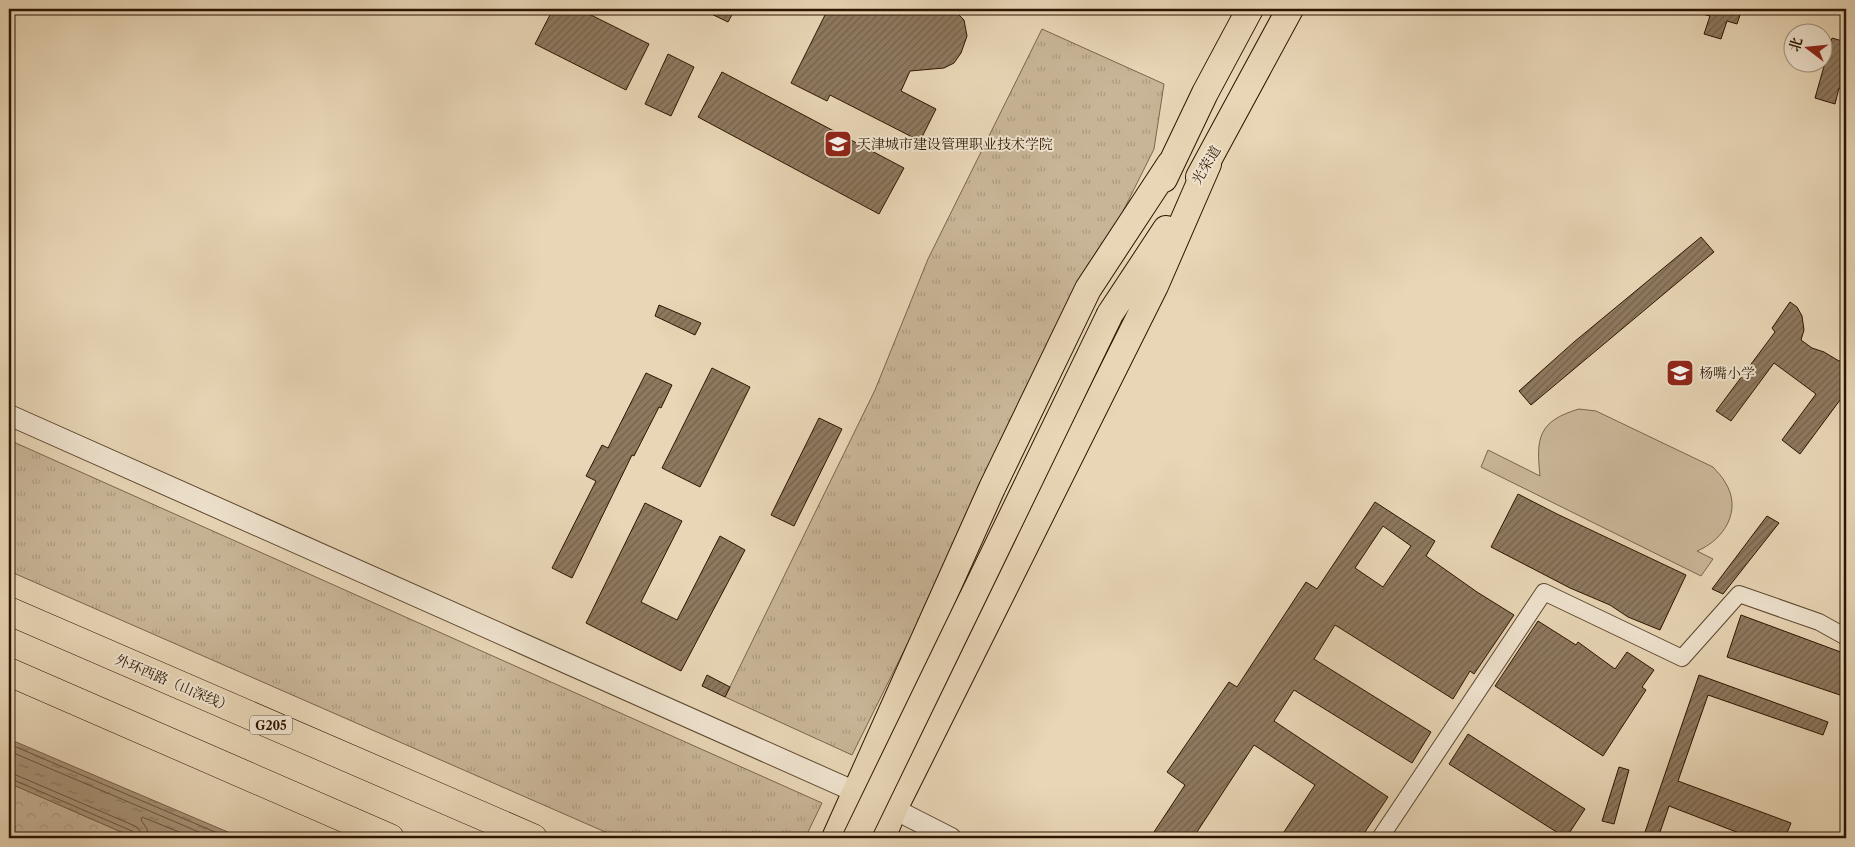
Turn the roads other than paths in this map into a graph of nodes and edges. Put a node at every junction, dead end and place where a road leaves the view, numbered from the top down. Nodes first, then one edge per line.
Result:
1 (1250, 9) edge
2 (1290, 9) edge
3 (1170, 164) junction
4 (1208, 164) junction
5 (1110, 314) junction
6 (9, 415) edge
7 (9, 611) edge
8 (1846, 637) edge
9 (9, 672) edge
10 (856, 792) junction
11 (894, 809) junction
12 (390, 838) edge
13 (533, 838) edge
14 (835, 838) edge
15 (856, 838) edge
16 (882, 838) edge
17 (951, 838) edge
18 (1380, 838) edge

1 - 3 main road
2 - 4 main road, 光荣道
3 - 5 main road
3 - 10 main road
4 - 5 main road, 光荣道
4 - 11 main road
5 - 15 main road, bridge
6 - 10 street
7 - 13 highway, 外环西路（山深线） / G205
8 - 18 street
9 - 12 highway
10 - 11 street
10 - 14 main road
11 - 16 main road
11 - 17 street

